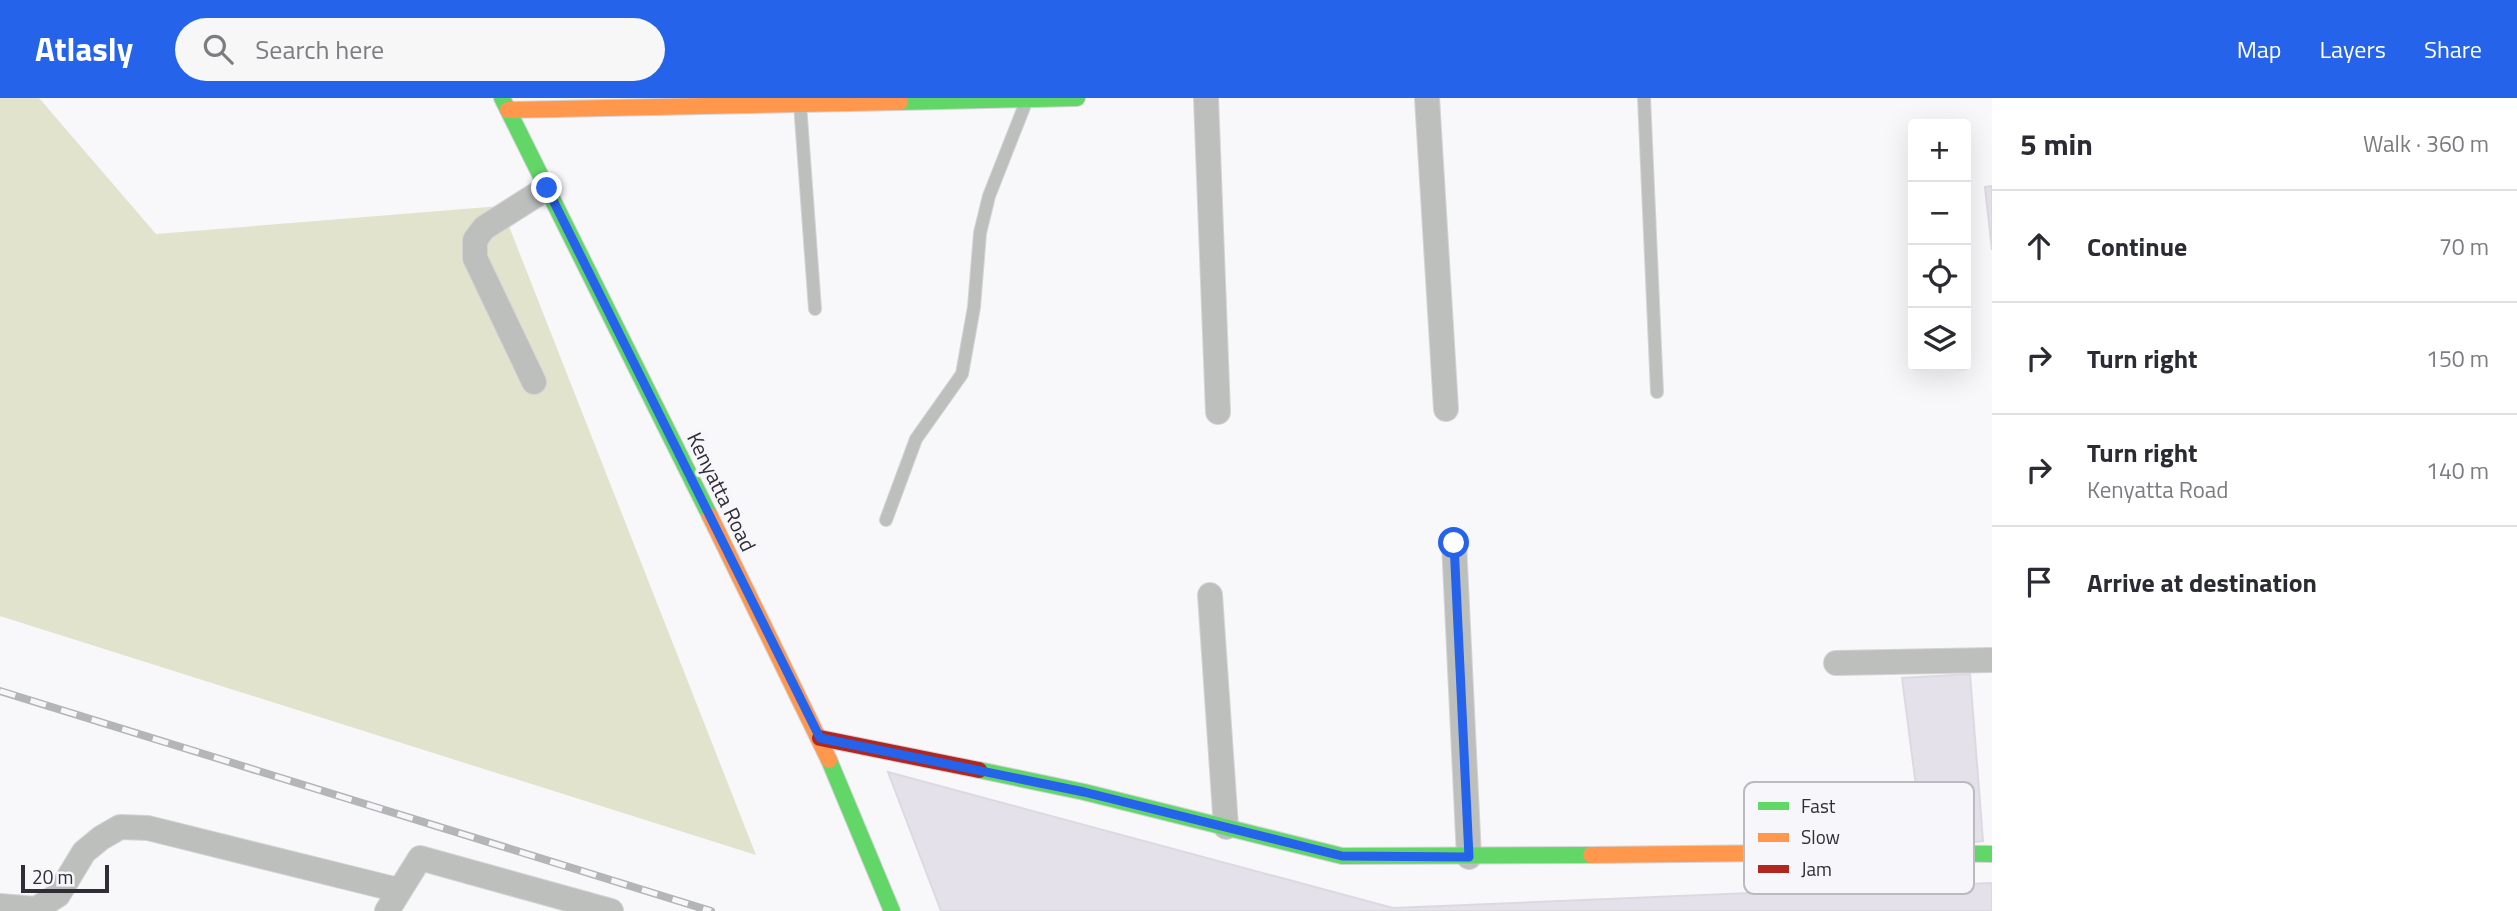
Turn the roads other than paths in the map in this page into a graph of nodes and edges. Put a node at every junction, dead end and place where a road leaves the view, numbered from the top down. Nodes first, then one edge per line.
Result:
1 (1077, 98) edge
2 (1206, 98) edge
3 (1427, 98) edge
4 (1644, 98) edge
5 (1027, 99) edge
6 (505, 104) edge
7 (800, 104) junction
8 (547, 188) junction
9 (815, 309) dead end
10 (534, 382) dead end
11 (1657, 392) dead end
12 (1446, 409) dead end
13 (1218, 412) dead end
14 (886, 520) dead end
15 (1454, 543) dead end
16 (1210, 595) dead end
17 (1992, 660) edge
18 (1836, 663) dead end
19 (820, 738) junction
20 (1226, 827) junction
21 (1744, 852) edge
22 (1974, 854) edge
23 (1992, 854) edge
24 (1469, 857) junction
25 (393, 900) edge
26 (0, 906) edge
27 (611, 911) edge
28 (892, 911) edge

1 - 5 street
2 - 13 street
3 - 12 street
4 - 11 lane
5 - 7 street
5 - 14 lane
6 - 7 street
6 - 8 street, Kenyatta Road
7 - 9 lane
8 - 10 street
8 - 19 street, Kenyatta Road
15 - 24 street
16 - 20 street
17 - 18 street
19 - 20 street
19 - 28 street, Kenyatta Road
20 - 24 street
21 - 24 street
22 - 23 street
25 - 26 street
25 - 27 street

